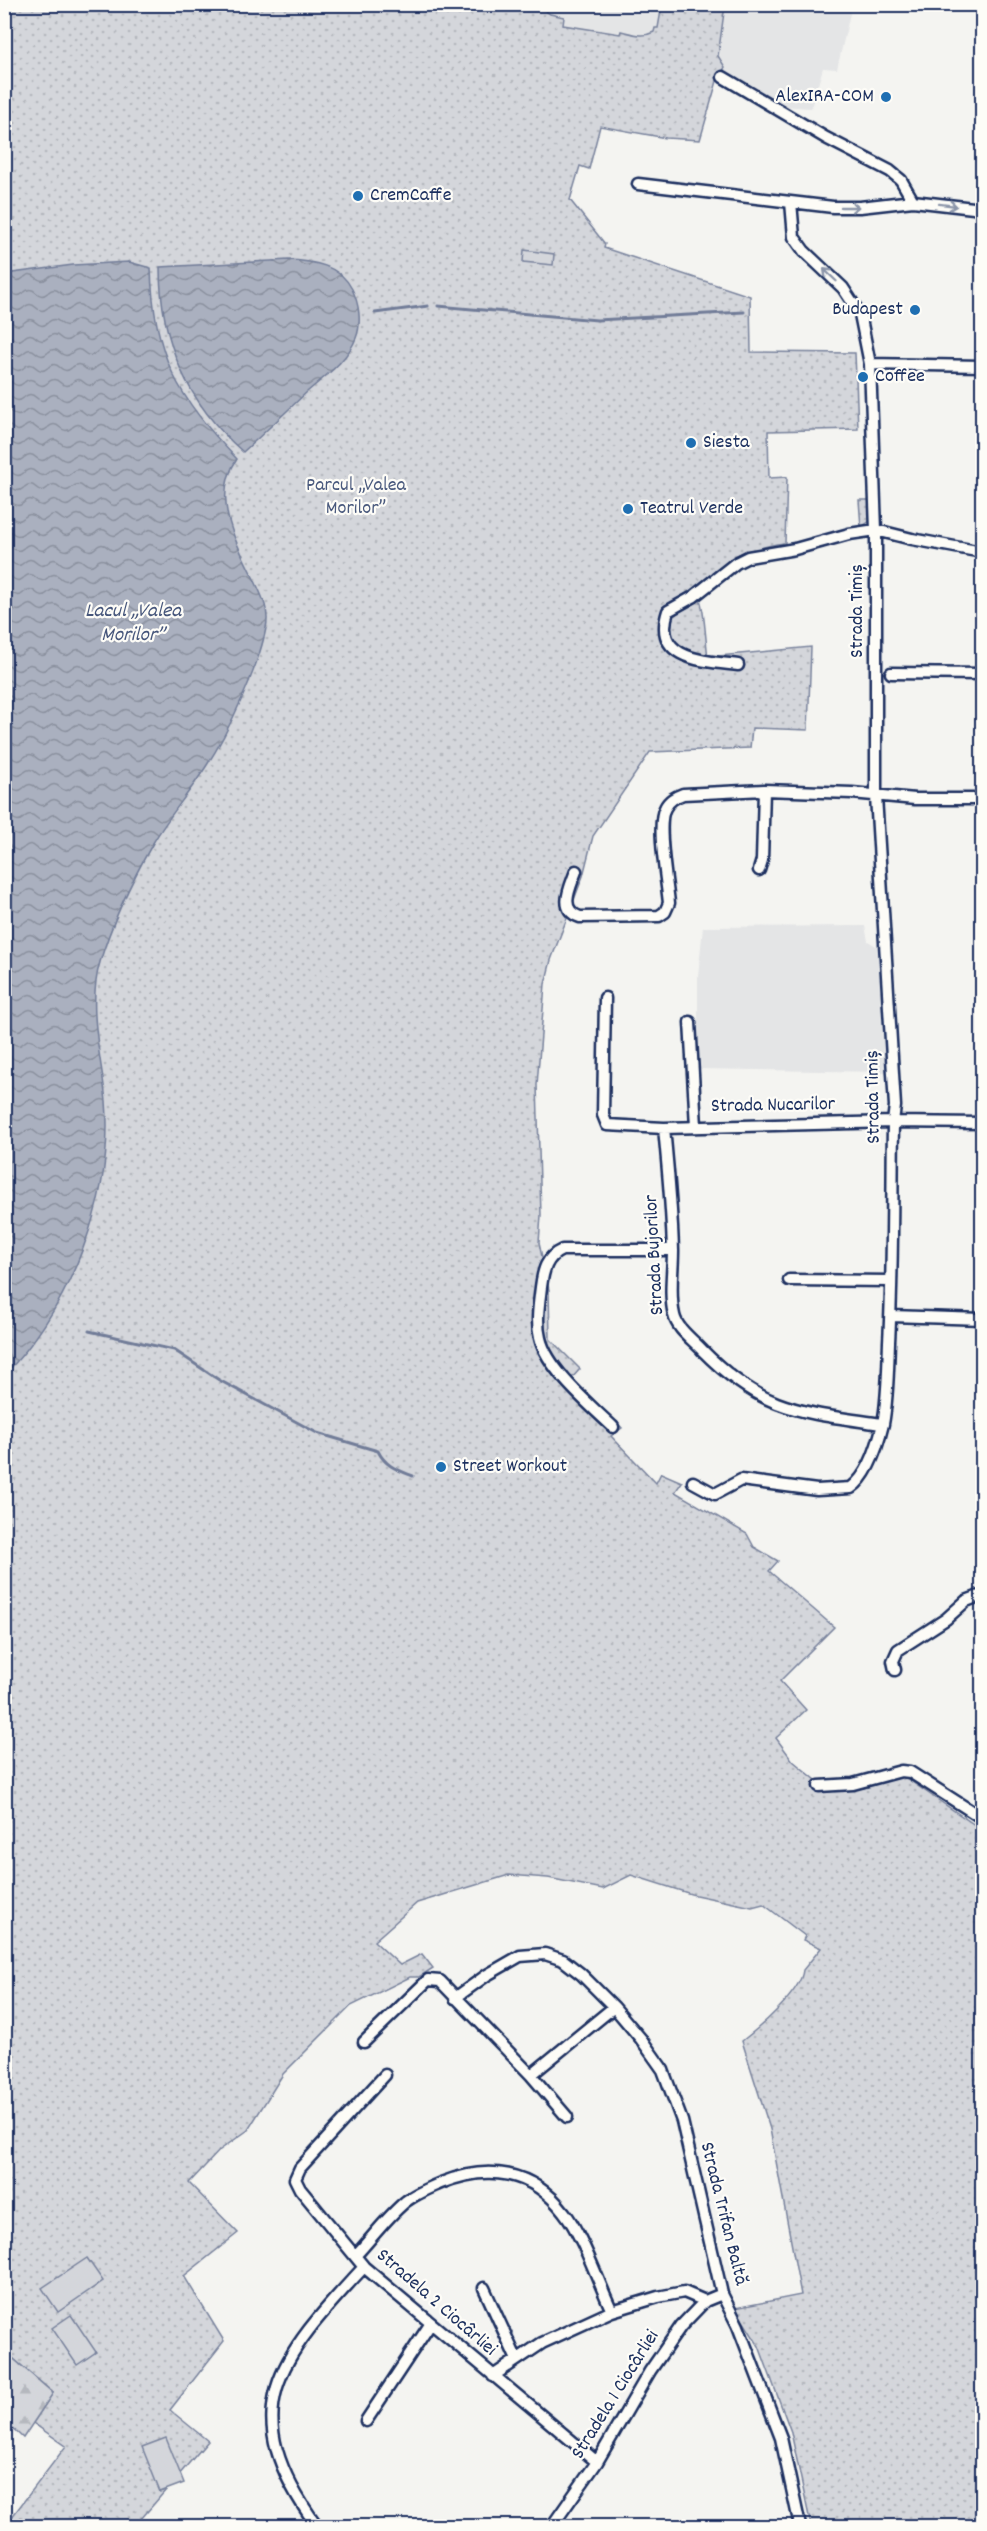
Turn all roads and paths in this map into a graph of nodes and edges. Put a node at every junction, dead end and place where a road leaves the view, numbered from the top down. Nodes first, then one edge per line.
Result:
1 (723, 77) dead end
2 (638, 184) dead end
3 (913, 201) junction
4 (791, 202) junction
5 (982, 209) edge
6 (870, 364) junction
7 (982, 366) edge
8 (876, 530) junction
9 (982, 552) edge
10 (738, 665) dead end
11 (891, 673) dead end
12 (982, 674) edge
13 (764, 790) junction
14 (876, 796) junction
15 (982, 799) edge
16 (759, 870) dead end
17 (576, 871) dead end
18 (604, 998) dead end
19 (690, 1022) dead end
20 (893, 1122) junction
21 (982, 1124) edge
22 (696, 1126) junction
23 (664, 1128) junction
24 (673, 1250) junction
25 (789, 1280) dead end
26 (891, 1281) junction
27 (891, 1316) junction
28 (982, 1318) edge
29 (882, 1424) junction
30 (613, 1427) dead end
31 (693, 1482) dead end
32 (982, 1595) edge
33 (895, 1670) dead end
34 (819, 1786) dead end
35 (982, 1818) edge
36 (455, 1998) junction
37 (614, 2007) junction
38 (364, 2042) dead end
39 (385, 2075) dead end
40 (531, 2075) junction
41 (567, 2117) dead end
42 (355, 2256) junction
43 (364, 2267) junction
44 (484, 2288) dead end
45 (722, 2294) junction
46 (705, 2301) junction
47 (612, 2311) junction
48 (431, 2323) junction
49 (517, 2360) junction
50 (493, 2376) junction
51 (366, 2421) dead end
52 (597, 2462) junction
53 (317, 2526) edge
54 (552, 2526) edge
55 (800, 2526) edge

1 - 3 street
2 - 4 street
4 -> 3 street
3 -> 5 street
6 -> 4 street, Strada Timiș
6 - 7 street
6 - 8 street, Strada Timiș
8 - 9 street
8 - 10 street, Strada Timiș
8 - 14 street, Strada Timiș
11 - 12 street
13 - 14 street
13 - 16 street
13 - 17 street
14 - 15 street
14 - 20 street, Strada Timiș
18 - 23 street, Strada Nucarilor
19 - 22 street
20 - 21 street, Strada Nucarilor
20 - 22 street, Strada Nucarilor
20 - 26 street, Strada Timiș
22 - 23 street, Strada Nucarilor
23 - 24 street, Strada Bujorilor
24 - 29 street, Strada Bujorilor
24 - 30 street
25 - 26 street
26 - 27 street, Strada Timiș
27 - 28 street
27 - 29 street, Strada Timiș
29 - 31 street, Strada Timiș
32 - 33 street
34 - 35 street
36 - 37 street, Strada Trifan Baltă
36 - 38 street
36 - 40 street
37 - 40 street
37 - 45 street, Strada Trifan Baltă
39 - 42 street, Stradela 2 Ciocârliei
40 - 41 street
42 - 43 street, Stradela 2 Ciocârliei
42 - 47 street, Stradela 2 Ciocârliei
43 - 48 street, Stradela 2 Ciocârliei
43 - 53 street
44 - 49 street
45 - 46 street, Stradela 1 Ciocârliei
45 - 55 street, Strada Trifan Baltă
46 - 47 street, Stradela 2 Ciocârliei
46 - 52 street, Stradela 1 Ciocârliei
47 - 49 street, Stradela 2 Ciocârliei
48 - 50 street, Stradela 2 Ciocârliei
48 - 51 street
49 - 50 street, Stradela 2 Ciocârliei
50 - 52 street, Stradela 2 Ciocârliei
52 - 54 street, Stradela 1 Ciocârliei

